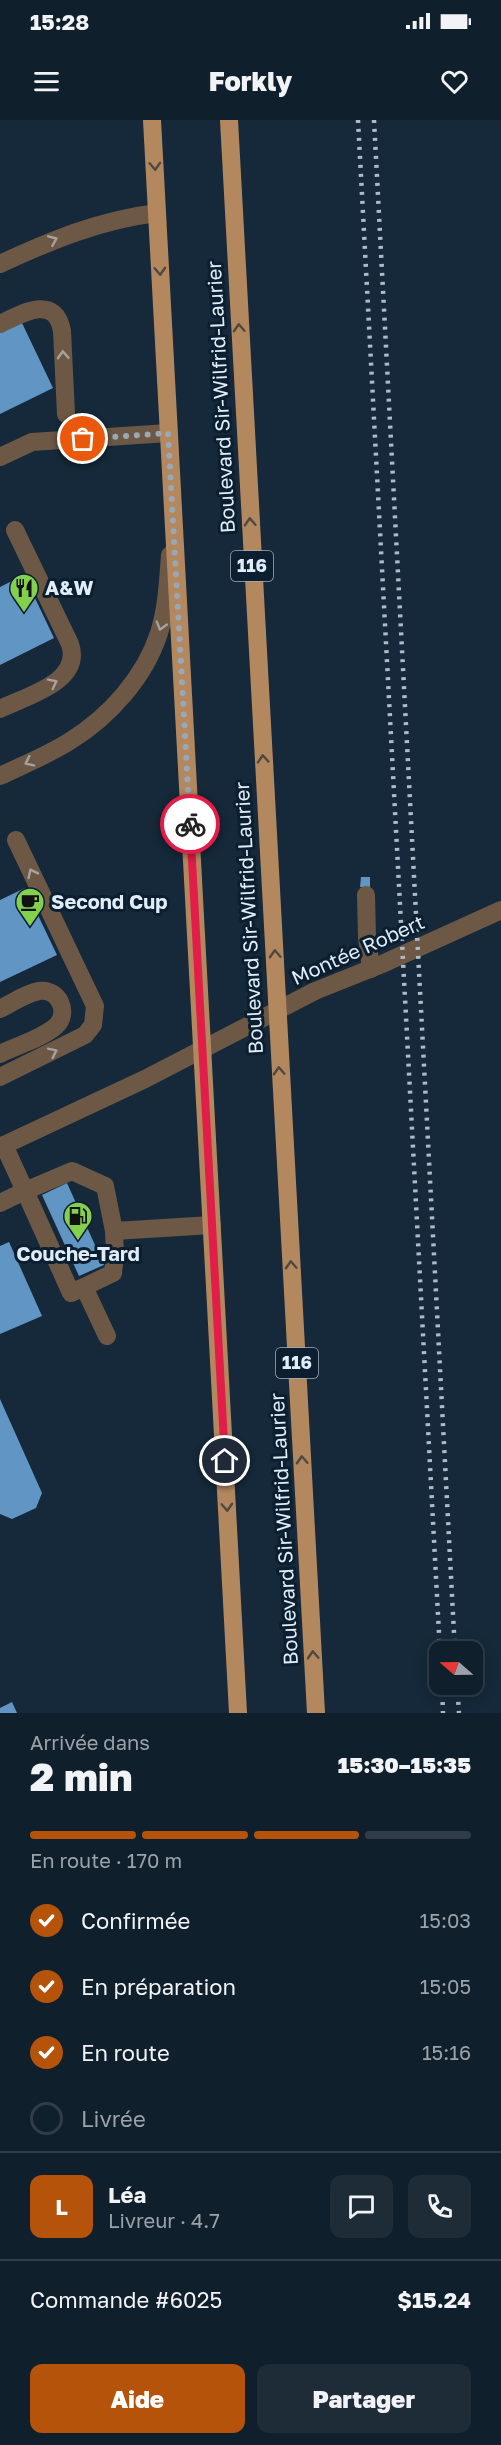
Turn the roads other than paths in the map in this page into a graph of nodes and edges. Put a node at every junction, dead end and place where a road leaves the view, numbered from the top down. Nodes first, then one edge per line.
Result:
1 (153, 120) edge
2 (229, 120) edge
3 (157, 213) junction
4 (0, 264) edge
5 (0, 324) edge
6 (66, 414) dead end
7 (168, 433) junction
8 (0, 457) edge
9 (173, 527) junction
10 (15, 530) dead end
11 (0, 709) edge
12 (0, 776) edge
13 (16, 840) dead end
14 (366, 895) dead end
15 (501, 910) edge
16 (371, 969) junction
17 (0, 1009) edge
18 (278, 1012) junction
19 (203, 1050) junction
20 (0, 1054) edge
21 (0, 1077) edge
22 (2, 1146) edge
23 (26, 1191) junction
24 (0, 1203) edge
25 (212, 1225) junction
26 (114, 1231) junction
27 (84, 1287) junction
28 (107, 1336) dead end
29 (238, 1713) edge
30 (316, 1713) edge

1 -> 3 main road
18 -> 2 main road, Boulevard Sir-Wilfrid-Laurier / 116
4 -> 3 street
3 -> 7 main road
6 -> 5 street
7 - 8 street
7 - 9 main road
9 -> 12 street
9 - 19 main road
11 -> 10 street
21 -> 13 street
14 - 16 street
15 - 16 street, Montée Robert
16 - 18 street, Montée Robert
17 - 20 street
18 - 19 street, Montée Robert
30 -> 18 main road, Boulevard Sir-Wilfrid-Laurier / 116
19 - 22 street, Montée Robert
19 - 25 main road
22 - 23 street
23 - 24 street
23 - 26 street
23 - 27 street
25 - 26 street
25 -> 29 main road
26 - 27 street
27 - 28 street

